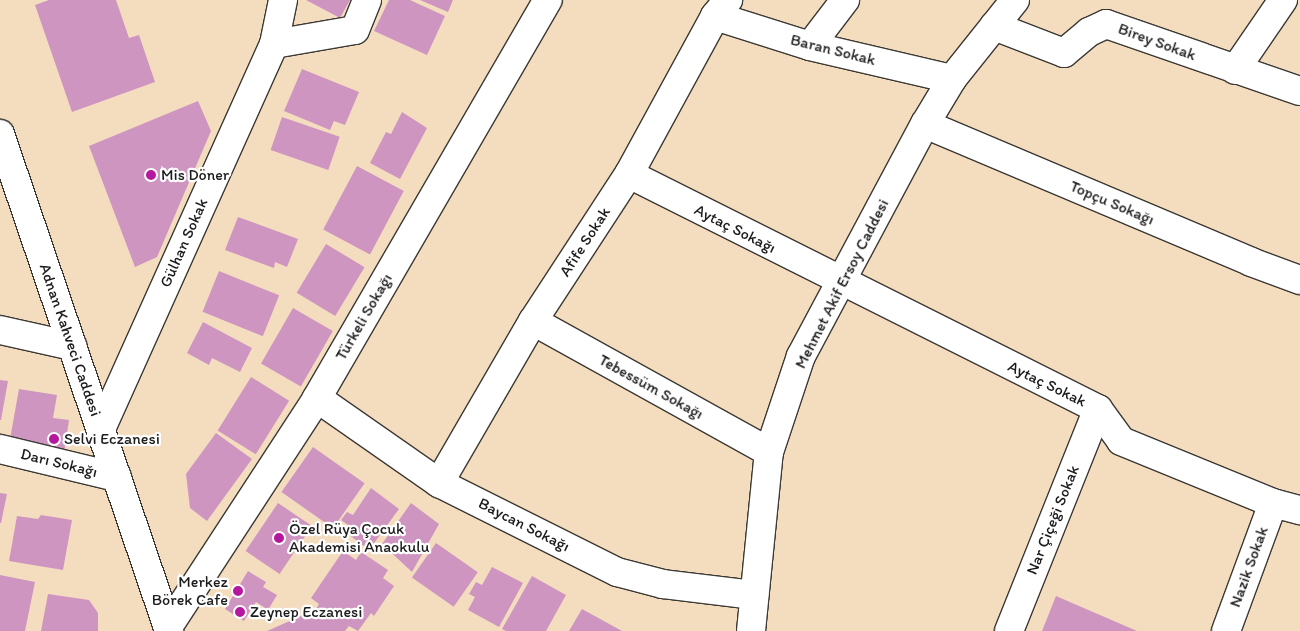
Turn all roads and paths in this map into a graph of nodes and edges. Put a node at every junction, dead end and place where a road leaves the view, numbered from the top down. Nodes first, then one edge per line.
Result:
1 (283, 0) edge
2 (367, 0) edge
3 (548, 0) edge
4 (845, 0) edge
5 (1015, 0) edge
6 (1284, 0) edge
7 (722, 8) edge
8 (994, 26) junction
9 (274, 44) junction
10 (810, 46) junction
11 (1234, 70) junction
12 (952, 79) junction
13 (1300, 91) edge
14 (925, 124) junction
15 (0, 134) edge
16 (629, 174) junction
17 (1300, 280) edge
18 (842, 283) junction
19 (533, 321) junction
20 (0, 330) edge
21 (72, 346) junction
22 (317, 398) junction
23 (1098, 409) junction
24 (101, 429) junction
25 (0, 449) edge
26 (768, 452) junction
27 (118, 478) junction
28 (439, 483) junction
29 (1273, 503) junction
30 (1300, 510) edge
31 (754, 595) junction
32 (169, 629) edge
33 (751, 631) edge
34 (1009, 631) edge
35 (1226, 631) edge

1 - 9 street, Gülhan Sokak
2 - 9 street
3 - 22 street, Türkeli Sokağı
4 - 10 street
5 - 8 street, Mehmet Akif Ersoy Caddesi
6 - 11 street
7 - 10 street, Baran Sokak
7 - 16 street, Afife Sokak
8 - 11 street, Birey Sokak
8 - 12 street, Mehmet Akif Ersoy Caddesi
9 - 24 street, Gülhan Sokak
10 - 12 street, Baran Sokak
11 - 13 street, Birey Sokak
12 - 14 street, Mehmet Akif Ersoy Caddesi
14 - 17 street, Topçu Sokağı
14 - 18 street, Mehmet Akif Ersoy Caddesi
15 - 21 street, Adnan Kahveci Caddesi
16 - 18 street, Aytaç Sokağı
16 - 19 street, Afife Sokak
18 - 23 street, Aytaç Sokak
18 - 26 street, Mehmet Akif Ersoy Caddesi
19 - 26 street, Tebessüm Sokağı
19 - 28 street, Afife Sokak
20 - 21 street
21 - 24 street, Adnan Kahveci Caddesi
22 - 28 street, Baycan Sokağı
22 - 32 street, Türkeli Sokağı
23 - 29 street, Aytaç Sokak
23 - 34 street, Nar Çiçeği Sokak
24 - 27 street, Adnan Kahveci Caddesi
25 - 27 street, Darı Sokağı
26 - 31 street, Mehmet Akif Ersoy Caddesi
27 - 32 street, Adnan Kahveci Caddesi
28 - 31 street, Baycan Sokağı
29 - 30 street, Aytaç Sokak
29 - 35 street, Nazik Sokak
31 - 33 street, Mehmet Akif Ersoy Caddesi

